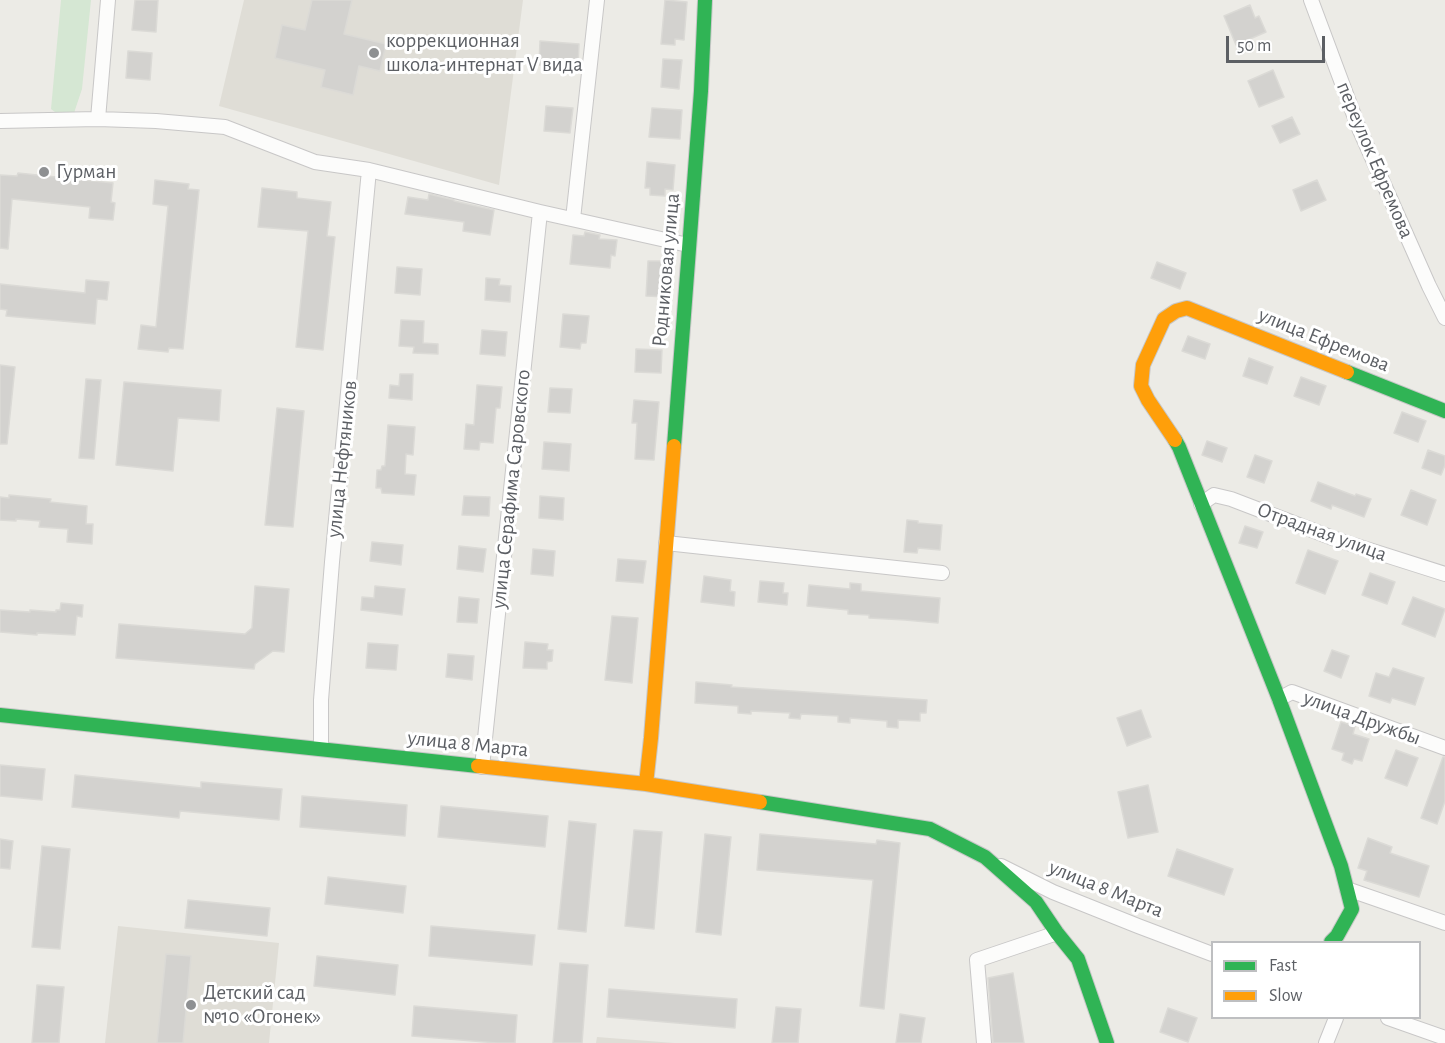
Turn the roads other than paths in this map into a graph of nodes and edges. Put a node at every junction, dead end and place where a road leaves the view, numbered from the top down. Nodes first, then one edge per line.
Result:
1 (108, 0) edge
2 (597, 0) edge
3 (705, 0) edge
4 (1311, 0) edge
5 (98, 119) junction
6 (0, 121) edge
7 (369, 170) junction
8 (540, 212) junction
9 (573, 219) junction
10 (688, 245) junction
11 (1445, 318) edge
12 (1445, 411) edge
13 (1201, 504) junction
14 (666, 543) junction
15 (942, 573) dead end
16 (1445, 574) edge
17 (1279, 699) junction
18 (0, 715) edge
19 (1445, 748) edge
20 (321, 749) junction
21 (482, 767) junction
22 (646, 784) junction
23 (985, 857) junction
24 (1347, 889) junction
25 (1445, 923) edge
26 (1057, 933) junction
27 (1332, 941) edge
28 (1211, 954) edge
29 (1335, 1019) edge
30 (1394, 1019) edge
31 (1445, 1038) edge
32 (984, 1043) edge
33 (1107, 1043) edge
34 (1326, 1043) edge

1 - 5 street
2 - 9 street
3 - 10 street, Родниковая улица
4 - 11 street, переулок Ефремова
5 - 6 street
5 - 7 street
7 - 8 street
7 - 20 street, улица Нефтяников
8 - 9 street
8 - 21 street, улица Серафима Саровского
9 - 10 street
10 - 14 street, Родниковая улица
12 - 13 street, улица Ефремова
13 - 16 street, Отрадная улица
13 - 17 street
14 - 15 street
14 - 22 street, Родниковая улица
17 - 19 street, улица Дружбы
17 - 24 street
18 - 20 street, улица 8 Марта
20 - 21 street, улица 8 Марта
21 - 22 street, улица 8 Марта
22 - 23 street, улица 8 Марта
23 - 26 street, улица 8 Марта
23 - 28 street, улица 8 Марта
24 - 25 street
24 - 27 street
26 - 32 street
26 - 33 street, улица 8 Марта
29 - 34 street
30 - 31 street

